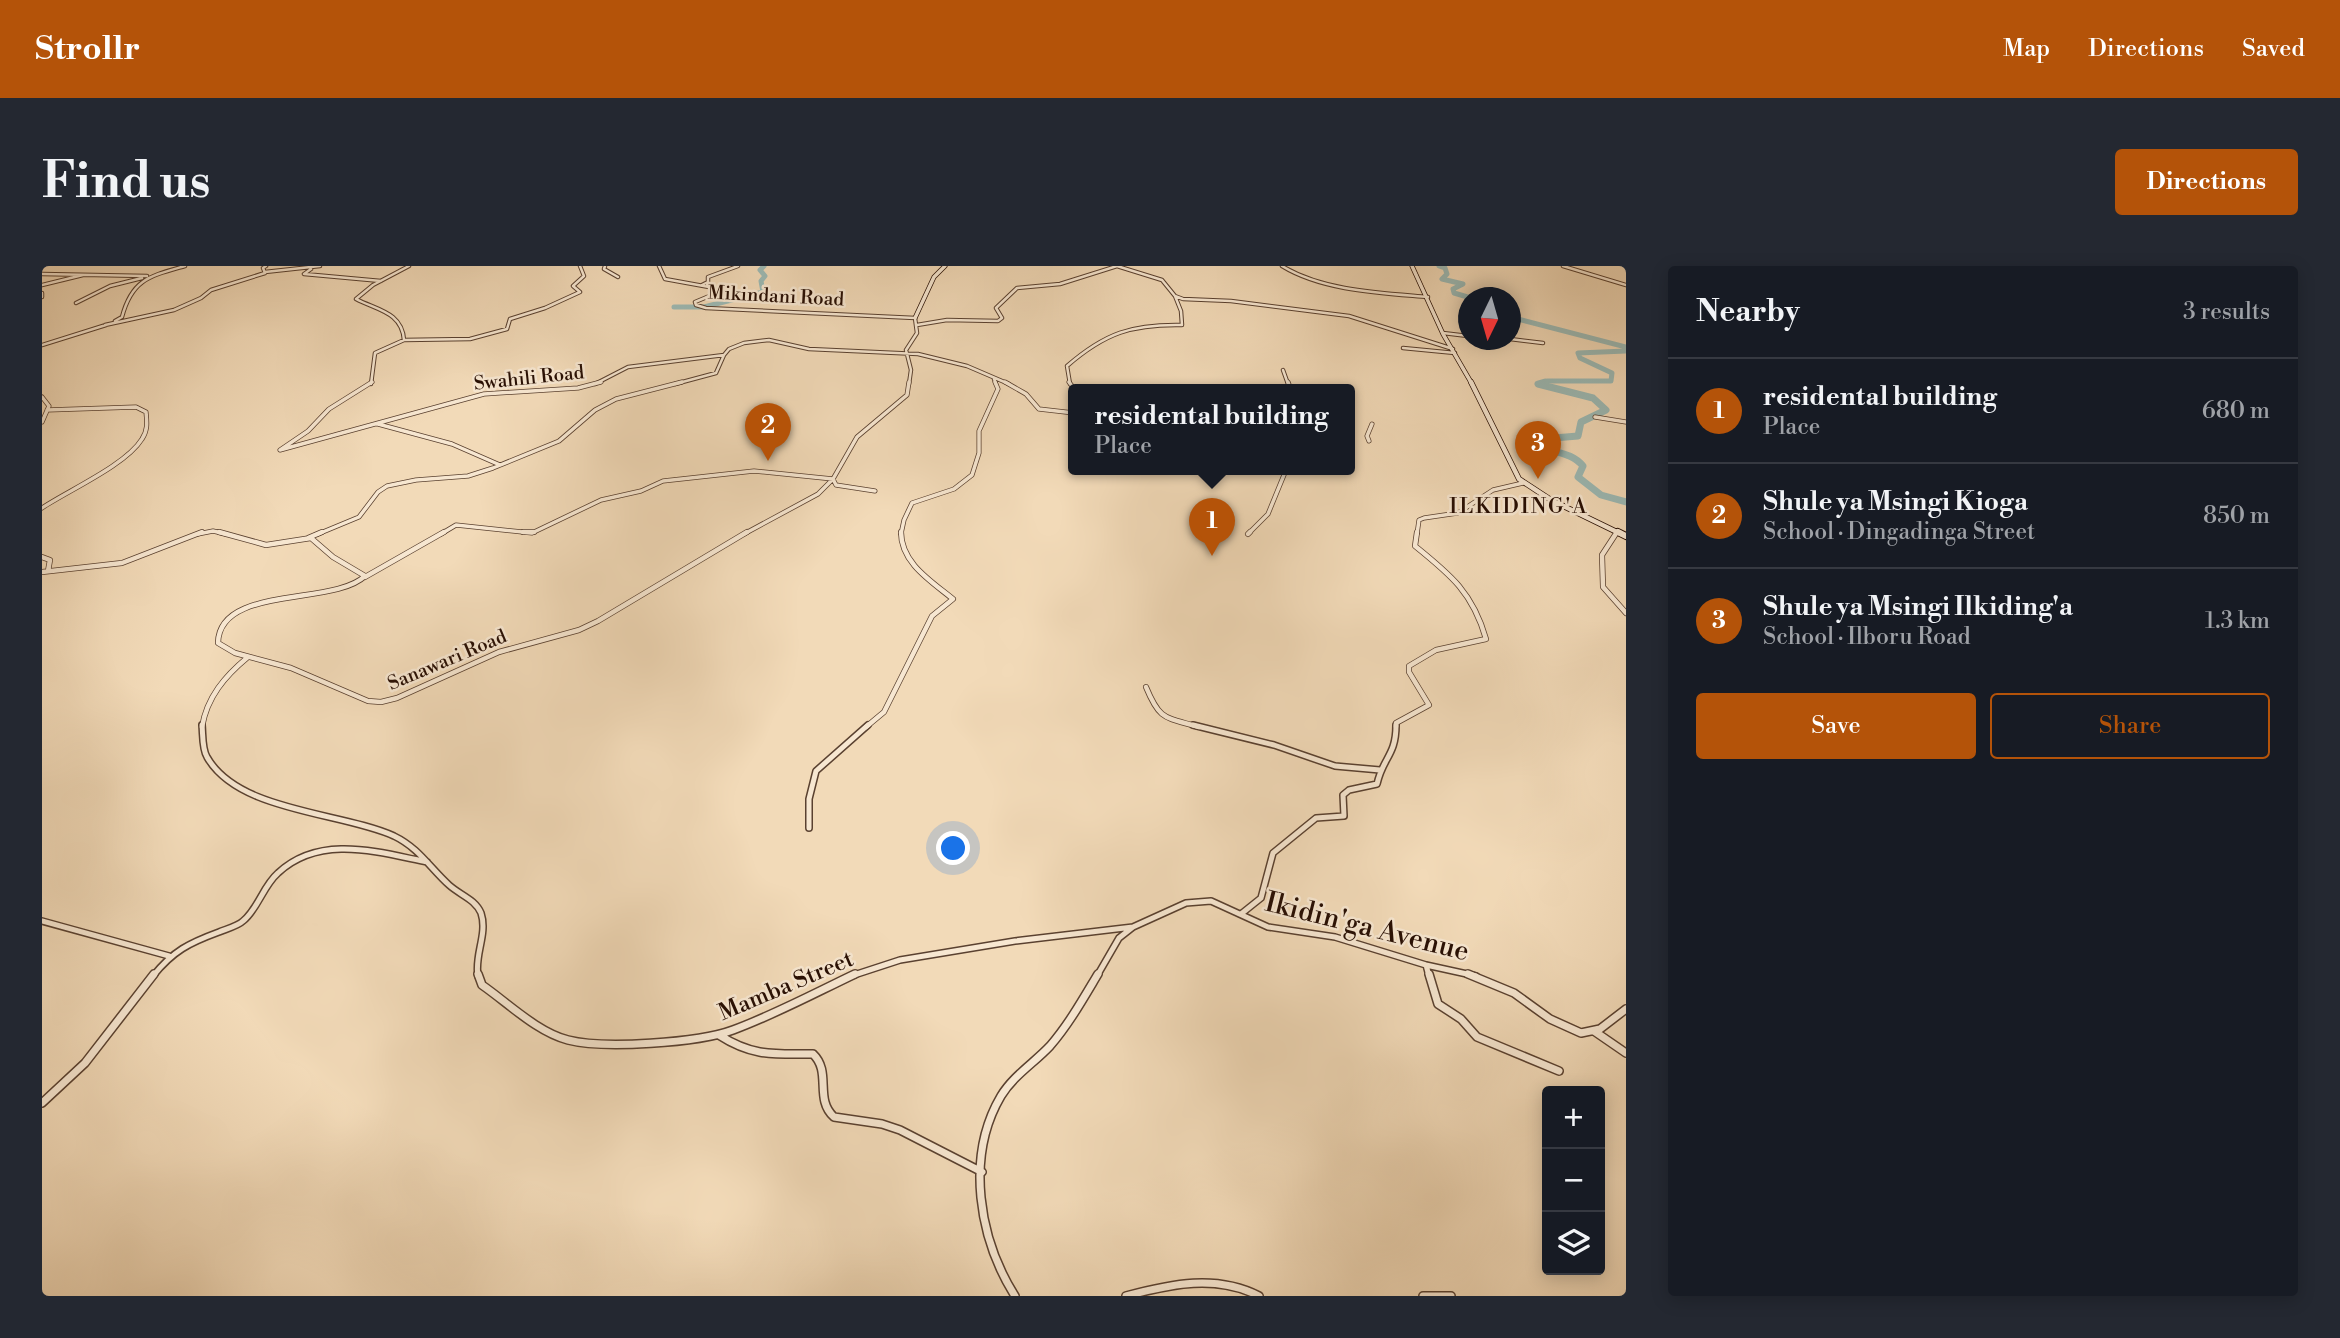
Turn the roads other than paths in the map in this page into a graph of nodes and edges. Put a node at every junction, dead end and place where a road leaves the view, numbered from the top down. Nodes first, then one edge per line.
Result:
1 (185, 266) edge
2 (266, 266) edge
3 (320, 266) edge
4 (409, 266) edge
5 (580, 266) edge
6 (605, 266) edge
7 (659, 266) edge
8 (738, 266) edge
9 (945, 266) edge
10 (1117, 266) edge
11 (1282, 266) edge
12 (1412, 266) edge
13 (1563, 266) edge
14 (311, 269) junction
15 (265, 272) junction
16 (42, 274) edge
17 (88, 274) junction
18 (149, 276) junction
19 (618, 277) dead end
20 (381, 281) junction
21 (42, 285) edge
22 (702, 285) junction
23 (1626, 285) edge
24 (1175, 296) junction
25 (1429, 297) junction
26 (76, 303) dead end
27 (915, 318) junction
28 (105, 325) junction
29 (917, 325) junction
30 (1443, 333) junction
31 (1458, 335) edge
32 (404, 340) junction
33 (1521, 340) edge
34 (1543, 343) dead end
35 (42, 345) edge
36 (1404, 348) dead end
37 (1454, 351) junction
38 (724, 355) junction
39 (909, 355) junction
40 (1283, 370) dead end
41 (994, 379) junction
42 (1070, 384) edge
43 (1289, 384) edge
44 (42, 397) edge
45 (47, 410) junction
46 (1068, 412) edge
47 (1595, 417) dead end
48 (42, 422) edge
49 (1626, 422) edge
50 (376, 424) junction
51 (1372, 424) dead end
52 (1369, 441) dead end
53 (500, 465) junction
54 (1284, 475) edge
55 (833, 479) junction
56 (1523, 483) junction
57 (875, 491) dead end
58 (42, 508) edge
59 (1617, 532) junction
60 (1248, 534) dead end
61 (1626, 536) edge
62 (306, 538) junction
63 (42, 557) edge
64 (45, 572) edge
65 (365, 577) junction
66 (1626, 613) edge
67 (248, 657) junction
68 (1146, 687) dead end
69 (1380, 769) junction
70 (809, 828) dead end
71 (427, 862) junction
72 (1241, 914) junction
73 (42, 921) edge
74 (1133, 927) junction
75 (169, 956) junction
76 (1426, 965) junction
77 (1626, 1009) edge
78 (1594, 1031) junction
79 (718, 1035) junction
80 (1626, 1053) edge
81 (1559, 1071) dead end
82 (42, 1102) edge
83 (982, 1172) junction
84 (1015, 1296) edge
85 (1126, 1296) edge
86 (1259, 1296) edge
87 (1423, 1296) edge
88 (1451, 1296) edge

1 - 18 street
2 - 15 street
3 - 14 street
4 - 20 street
5 - 32 street
6 - 19 street
7 - 22 street, Mikindani Road
8 - 22 street
9 - 27 street
10 - 24 street
10 - 29 street
11 - 25 street
12 - 25 street
13 - 23 street
14 - 15 street
14 - 20 street
15 - 28 street
16 - 17 street
17 - 18 street
17 - 21 street
18 - 26 street
18 - 28 street
20 - 32 street
22 - 27 street, Mikindani Road
24 - 37 street
24 - 42 street
25 - 30 street
27 - 29 street
28 - 35 street
29 - 39 street, Sanawari Road
30 - 31 street
30 - 37 street
32 - 50 street, Swahili Road
33 - 34 street
36 - 37 street
37 - 56 street
38 - 39 street, Swahili Road
38 - 50 street, Swahili Road
38 - 53 street
39 - 41 street, Swahili Road
39 - 55 street, Sanawari Road
40 - 43 street
41 - 46 street, Swahili Road
41 - 70 street
44 - 45 street
45 - 48 street
45 - 58 street
47 - 49 street
50 - 53 street
51 - 52 street
53 - 62 street
54 - 60 street
55 - 57 street
55 - 65 street
55 - 67 street, Sanawari Road
56 - 59 street
56 - 69 street
59 - 61 street
59 - 66 street
62 - 64 street
62 - 65 street
63 - 64 street
65 - 67 street, Sanawari Road
67 - 71 street, Mamba Street
68 - 69 street
69 - 72 street
71 - 75 street
71 - 79 street, Mamba Street
72 - 74 street, Ikidin'ga Avenue
72 - 76 street, Ikidin'ga Avenue
73 - 75 street
74 - 79 street, Mamba Street
74 - 83 street, Ikidin'ga Avenue
75 - 82 street
76 - 78 street, Ikidin'ga Avenue
76 - 81 street
77 - 78 street
78 - 80 street
79 - 83 street
83 - 84 street, Ikidin'ga Avenue
85 - 86 street
87 - 88 street

